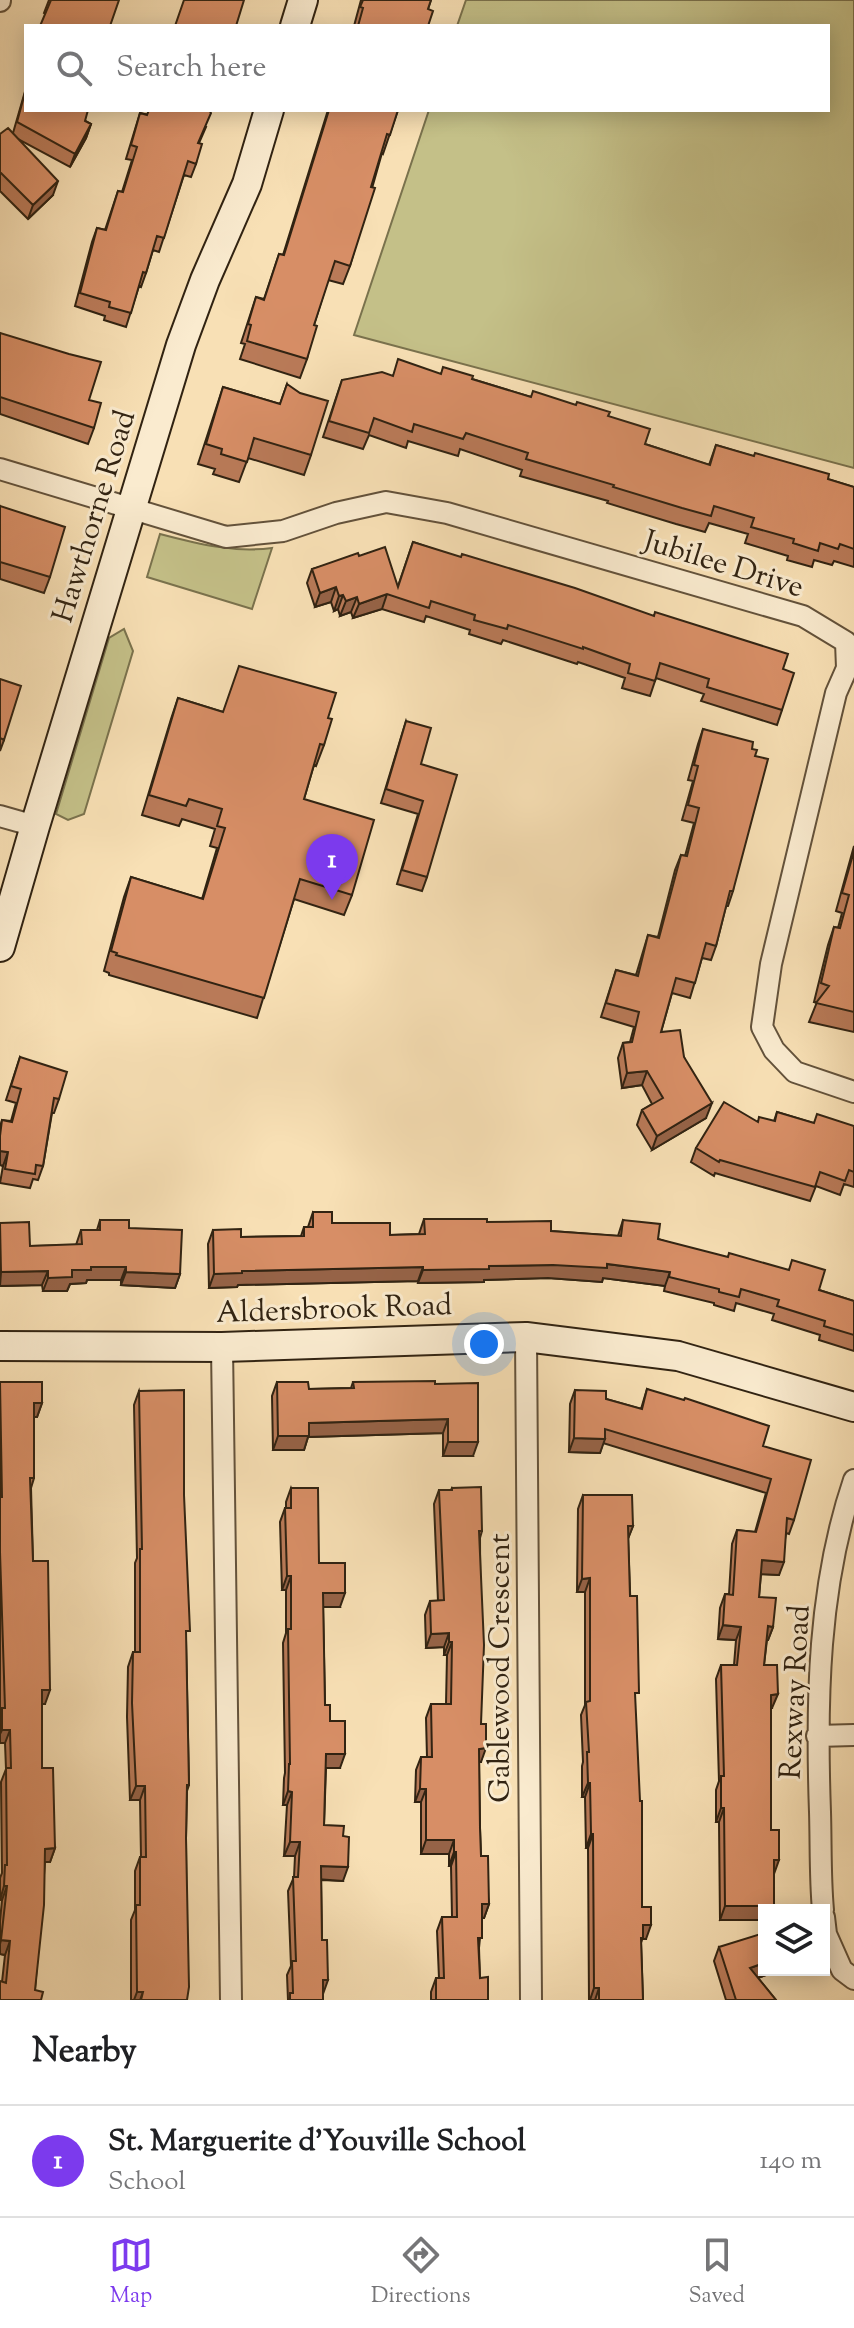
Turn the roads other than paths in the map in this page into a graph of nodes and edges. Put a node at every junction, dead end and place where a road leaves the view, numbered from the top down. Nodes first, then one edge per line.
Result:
1 (303, 0) edge
2 (296, 24) edge
3 (268, 112) edge
4 (0, 469) edge
5 (130, 509) junction
6 (0, 816) edge
7 (35, 826) junction
8 (0, 947) edge
9 (854, 1092) edge
10 (526, 1337) junction
11 (0, 1346) edge
12 (222, 1347) junction
13 (854, 1407) edge
14 (854, 1480) edge
15 (854, 1735) edge
16 (817, 1736) junction
17 (823, 1904) edge
18 (830, 1943) edge
19 (854, 1979) edge
20 (231, 2000) edge
21 (531, 2000) edge

1 - 2 street
3 - 5 street, Hawthorne Road
4 - 5 street
5 - 7 street, Hawthorne Road
5 - 9 street, Jubilee Drive
6 - 7 street
7 - 8 street, Hawthorne Road
10 - 12 street, Aldersbrook Road
10 - 13 street, Aldersbrook Road
10 - 21 street, Gablewood Crescent
11 - 12 street, Aldersbrook Road
12 - 20 street
14 - 16 street, Rexway Road
15 - 16 street
16 - 17 street, Rexway Road
18 - 19 street

